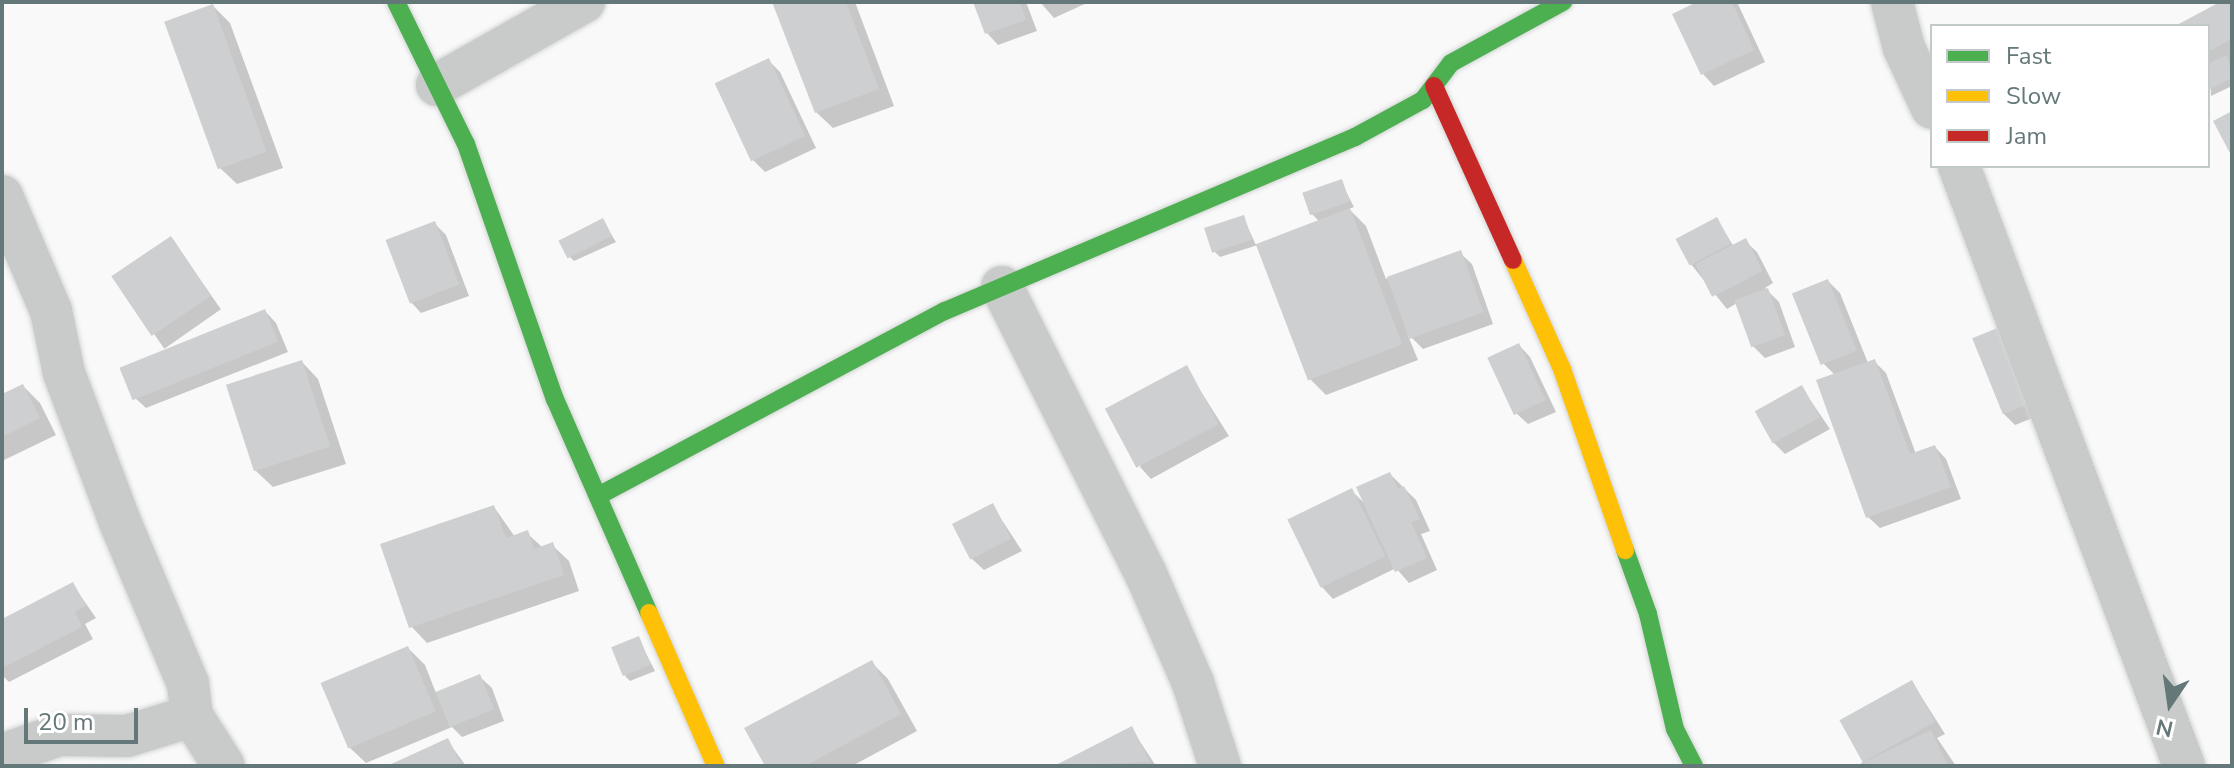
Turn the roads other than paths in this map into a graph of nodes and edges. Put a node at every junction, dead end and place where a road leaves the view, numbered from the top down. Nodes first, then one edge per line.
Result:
1 (396, 2) edge
2 (584, 2) edge
3 (1563, 2) edge
4 (1892, 2) edge
5 (437, 85) junction
6 (1434, 86) junction
7 (1930, 104) edge
8 (1960, 168) edge
9 (5, 208) edge
10 (1002, 287) junction
11 (598, 496) junction
12 (192, 716) junction
13 (2, 755) edge
14 (224, 766) edge
15 (716, 766) edge
16 (1220, 766) edge
17 (1694, 766) edge
18 (2184, 766) edge

1 - 5 street
2 - 5 street
3 - 6 street
4 - 7 street
5 - 11 street
6 - 10 street
6 - 17 street
8 - 18 street
9 - 12 street
10 - 11 street
10 - 16 street
11 - 15 street
12 - 13 street
12 - 14 street

